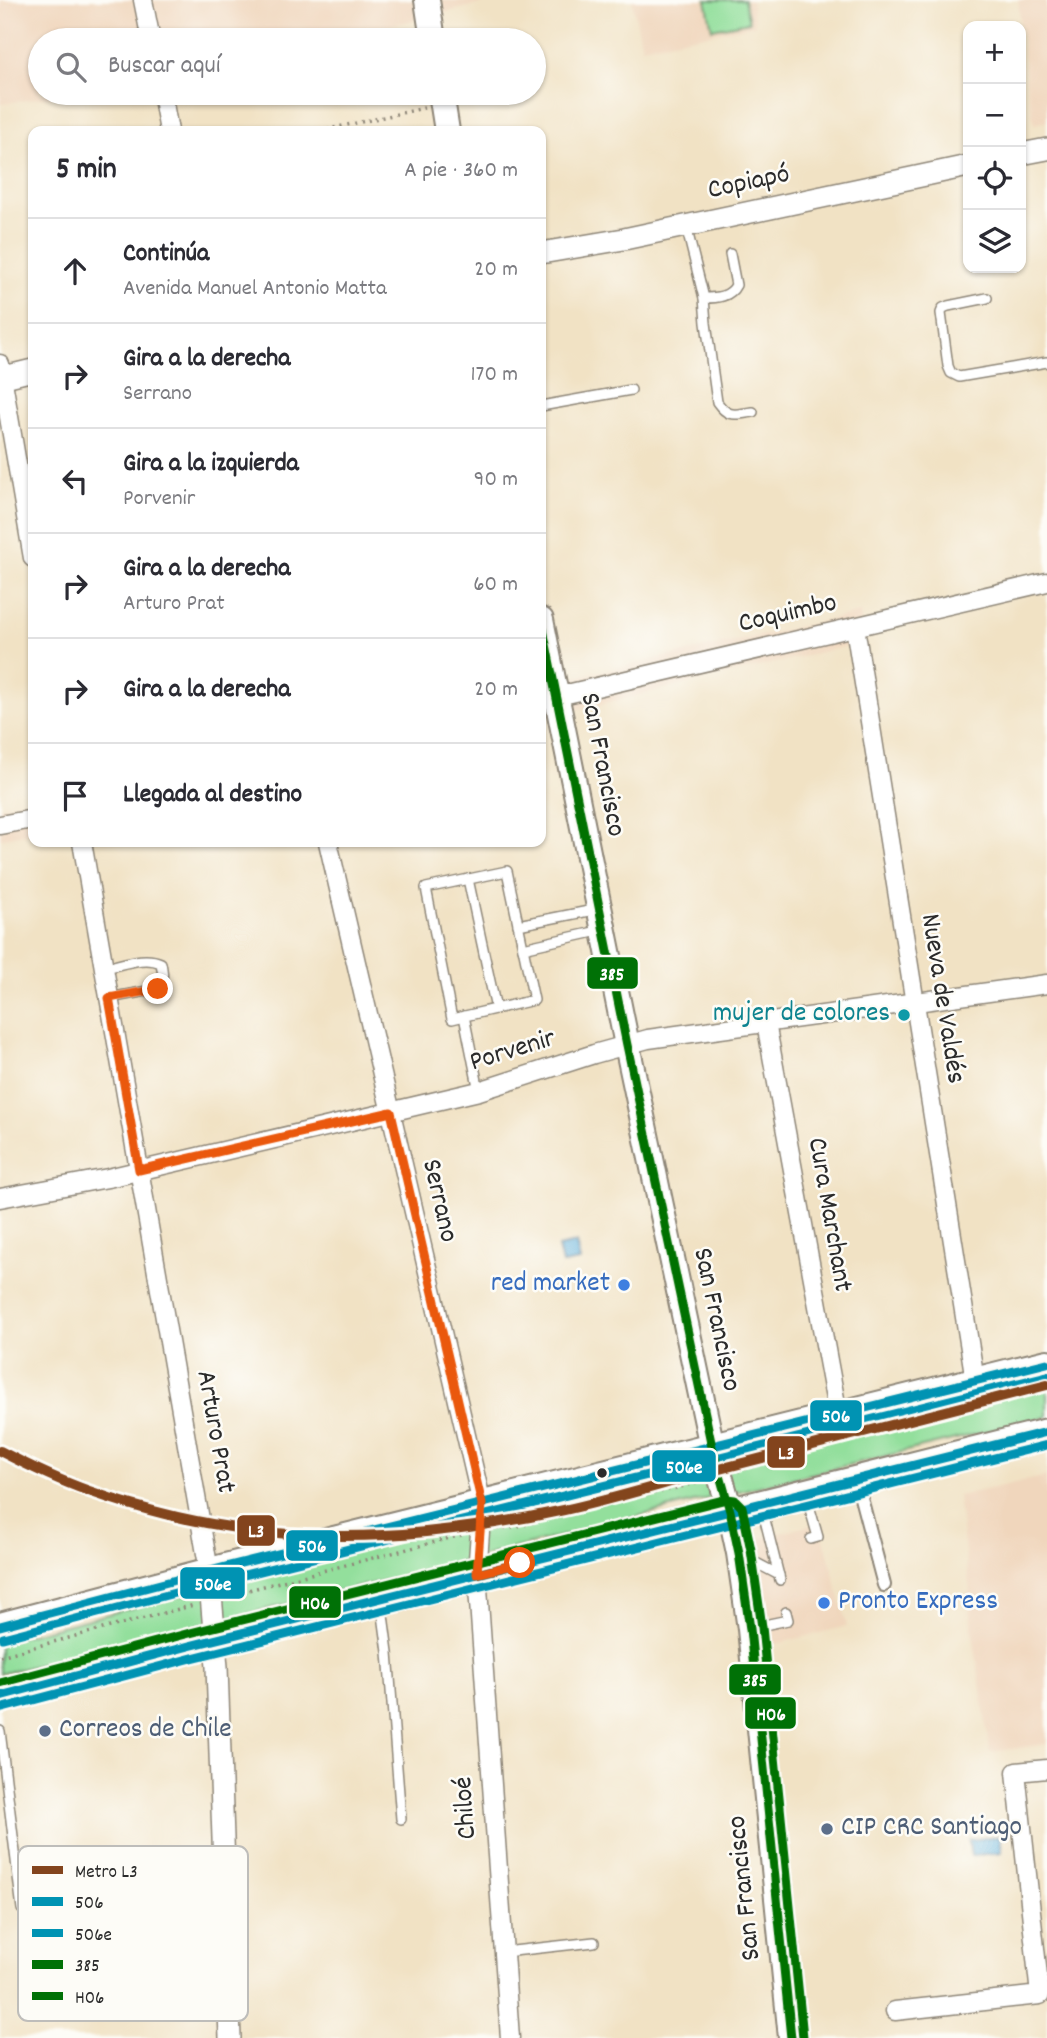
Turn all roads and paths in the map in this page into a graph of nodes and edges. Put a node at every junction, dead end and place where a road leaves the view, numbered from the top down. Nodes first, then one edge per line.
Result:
1 (144, 0) edge
2 (427, 0) edge
3 (149, 28) edge
4 (431, 28) edge
5 (164, 105) edge
6 (419, 105) edge
7 (443, 105) edge
8 (168, 126) edge
9 (339, 126) edge
10 (446, 126) edge
11 (1047, 149) edge
12 (1026, 153) edge
13 (963, 167) edge
14 (686, 226) junction
15 (546, 252) edge
16 (730, 254) dead end
17 (704, 298) junction
18 (987, 298) dead end
19 (1047, 362) edge
20 (28, 370) edge
21 (1, 373) edge
22 (631, 390) dead end
23 (546, 405) edge
24 (753, 412) dead end
25 (28, 529) edge
26 (1047, 582) edge
27 (855, 627) junction
28 (546, 669) edge
29 (549, 698) edge
30 (28, 819) edge
31 (0, 825) edge
32 (83, 847) edge
33 (329, 847) edge
34 (468, 879) junction
35 (602, 919) junction
36 (518, 925) junction
37 (523, 948) junction
38 (104, 968) junction
39 (1047, 984) edge
40 (109, 998) junction
41 (915, 1003) junction
42 (496, 1009) junction
43 (464, 1016) junction
44 (766, 1023) junction
45 (627, 1045) junction
46 (479, 1091) junction
47 (391, 1112) junction
48 (139, 1170) junction
49 (0, 1198) edge
50 (1047, 1363) edge
51 (975, 1380) junction
52 (838, 1415) junction
53 (900, 1424) dead end
54 (1047, 1432) edge
55 (712, 1447) junction
56 (720, 1477) junction
57 (856, 1479) junction
58 (805, 1492) junction
59 (760, 1503) junction
60 (482, 1504) junction
61 (730, 1511) junction
62 (480, 1531) junction
63 (811, 1539) dead end
64 (738, 1553) junction
65 (209, 1571) junction
66 (477, 1574) junction
67 (884, 1586) dead end
68 (380, 1598) junction
69 (212, 1601) junction
70 (786, 1612) dead end
71 (0, 1626) edge
72 (750, 1629) junction
73 (215, 1639) junction
74 (0, 1656) edge
75 (0, 1696) edge
76 (0, 1731) edge
77 (1047, 1769) edge
78 (401, 1819) dead end
79 (223, 1846) edge
80 (18, 1877) edge
81 (594, 1942) dead end
82 (504, 1952) junction
83 (895, 2011) dead end
84 (510, 2038) edge
85 (792, 2038) edge

1 - 3 street
2 - 4 main road
5 - 8 street
6 - 9 path
7 - 10 main road
11 - 12 street
13 - 14 street, Copiapó
14 - 15 street, Copiapó
14 - 17 lane
16 - 17 lane
17 - 24 lane
18 - 19 lane
20 - 21 street
21 - 25 street
22 - 23 lane
26 - 27 street, Coquimbo
27 - 29 street, Coquimbo
27 - 41 street, Nueva de Valdés
28 - 29 main road, San Francisco
29 - 35 main road, San Francisco
30 - 31 street
32 - 38 street, Arturo Prat
33 - 47 street, Serrano
34 - 36 lane
34 - 42 lane
34 - 43 lane
35 - 36 lane
35 - 37 lane
35 - 45 main road, San Francisco
36 - 37 lane
37 - 42 lane
38 - 40 street, Arturo Prat
38 - 40 lane
39 - 41 street, Porvenir
40 - 48 street, Arturo Prat
41 - 44 street, Porvenir
41 - 51 street, Nueva de Valdés
42 - 43 lane
43 - 46 lane
44 - 45 street, Porvenir
44 - 52 street, Cura Marchant
45 - 46 street, Porvenir
45 - 55 main road, San Francisco
46 - 47 street, Porvenir
47 - 48 street, Porvenir
47 - 60 street, Serrano
48 - 49 street, Porvenir
48 - 65 street, Arturo Prat
50 - 51 main road
51 - 52 main road
52 - 55 main road
53 - 56 path
54 - 57 main road
55 - 56 main road, San Francisco
55 - 60 main road
56 - 61 main road, San Francisco
56 - 62 path
57 - 58 main road
57 - 67 street
58 - 59 main road
58 - 63 lane
59 - 61 main road
59 - 64 lane
60 - 62 street, Serrano
60 - 65 main road
61 - 64 main road, San Francisco
61 - 66 main road
62 - 66 street, Serrano
62 - 69 path
64 - 72 main road, San Francisco
65 - 69 street, Arturo Prat
65 - 71 main road
66 - 68 main road
66 - 82 street, Chiloé
68 - 73 main road
68 - 78 lane
69 - 73 street, Arturo Prat
69 - 74 path
70 - 72 lane
72 - 85 main road, San Francisco
73 - 75 main road
73 - 79 street, Arturo Prat
76 - 80 lane
77 - 83 street
81 - 82 lane
82 - 84 street, Chiloé

